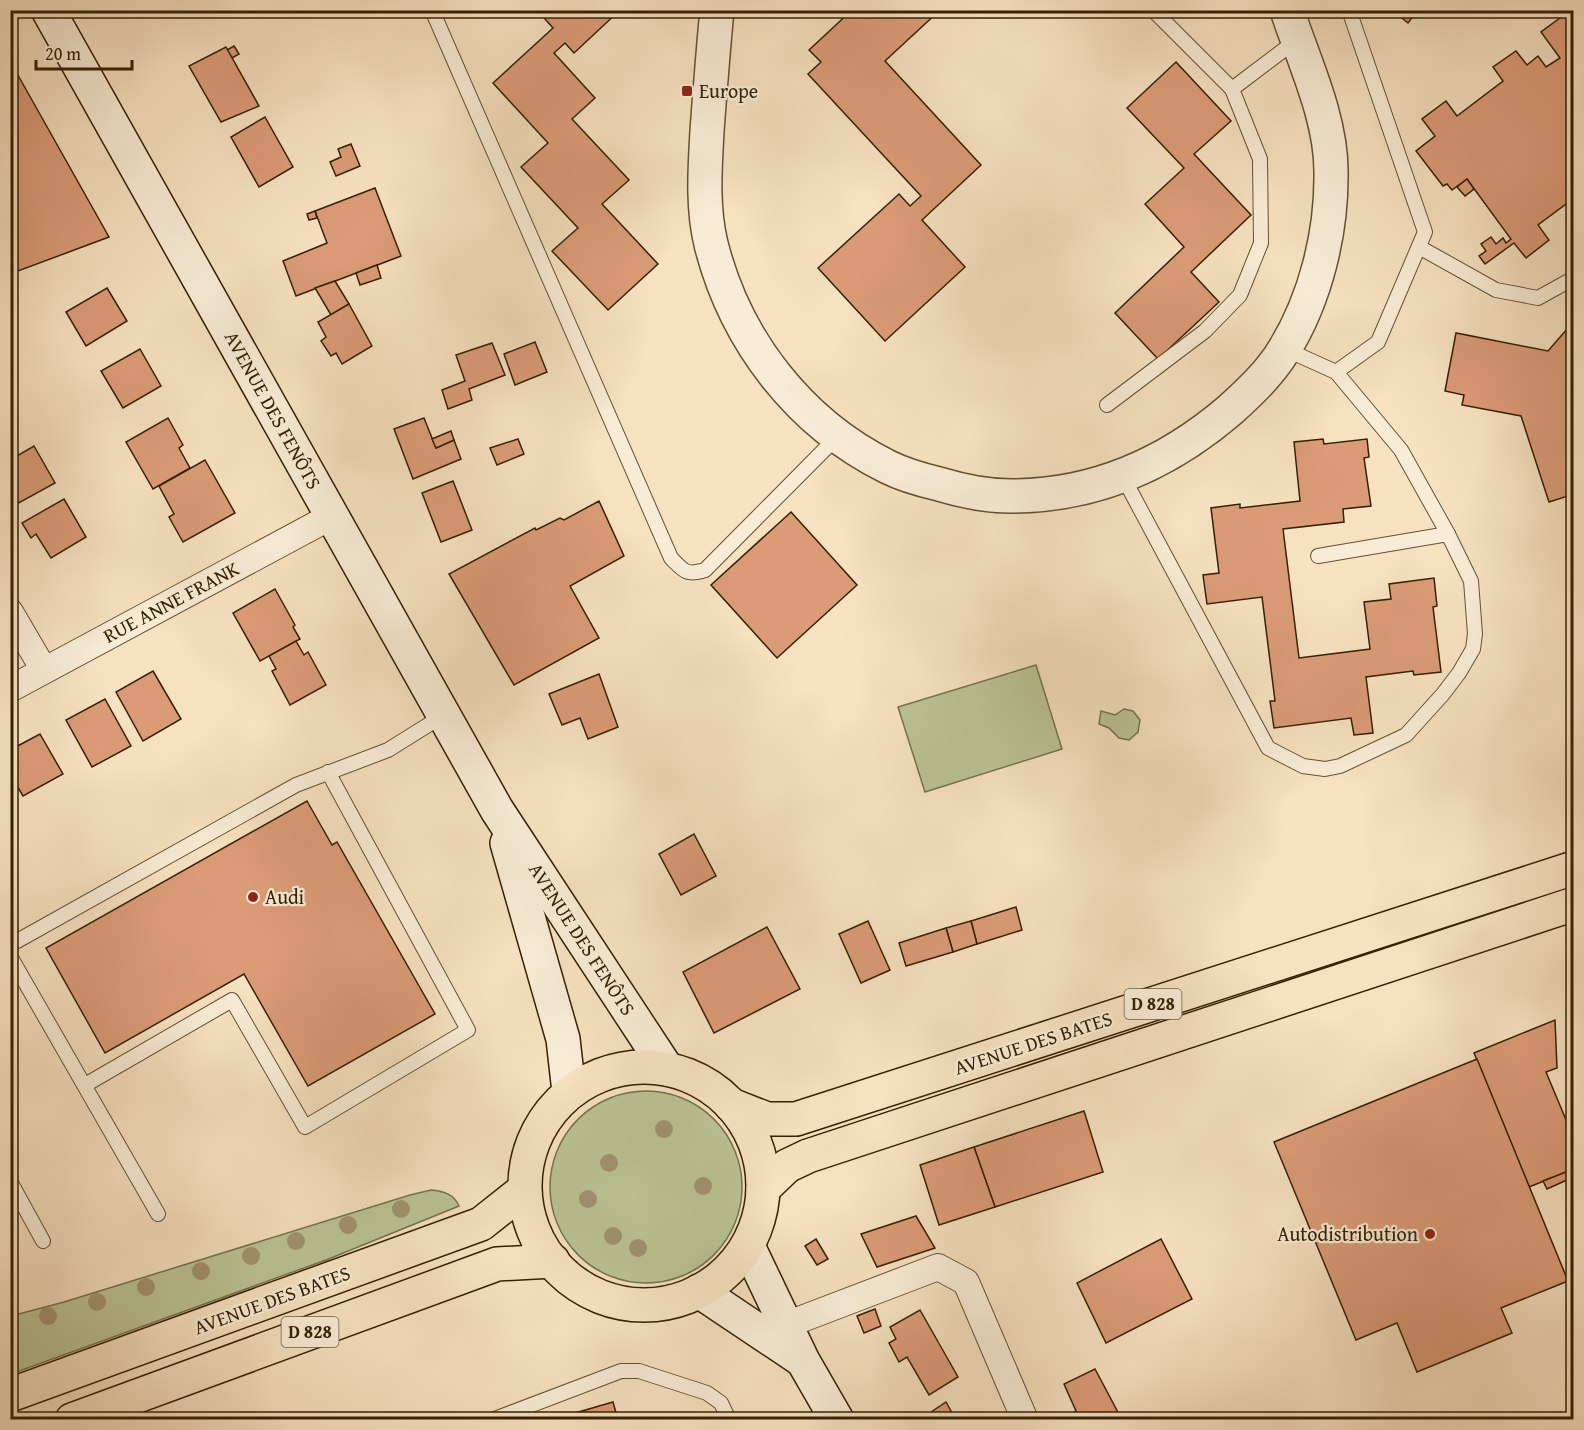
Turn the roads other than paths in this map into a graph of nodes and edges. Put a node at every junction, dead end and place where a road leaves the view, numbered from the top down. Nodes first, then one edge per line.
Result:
1 (48, 10) edge
2 (432, 10) edge
3 (717, 10) edge
4 (1153, 10) edge
5 (1349, 10) edge
6 (1292, 26) edge
7 (1232, 89) junction
8 (1419, 247) junction
9 (1574, 278) edge
10 (1285, 349) junction
11 (1336, 372) junction
12 (1107, 405) dead end
13 (838, 436) junction
14 (1123, 477) junction
15 (332, 516) junction
16 (1448, 534) junction
17 (1318, 556) dead end
18 (10, 612) edge
19 (44, 670) junction
20 (10, 689) edge
21 (444, 715) junction
22 (328, 772) junction
23 (497, 810) junction
24 (1574, 868) edge
25 (1574, 904) edge
26 (10, 945) edge
27 (10, 956) edge
28 (667, 1069) junction
29 (85, 1085) junction
30 (569, 1092) junction
31 (731, 1105) junction
32 (10, 1181) edge
33 (763, 1189) junction
34 (524, 1190) junction
35 (158, 1214) dead end
36 (43, 1241) dead end
37 (748, 1245) junction
38 (552, 1260) junction
39 (699, 1291) junction
40 (786, 1325) junction
41 (803, 1361) junction
42 (10, 1395) edge
43 (72, 1419) edge
44 (492, 1419) edge
45 (729, 1419) edge
46 (837, 1419) edge
47 (1025, 1419) edge

1 - 15 main road, AVENUE DES FENÔTS
2 - 13 lane
3 - 13 main road
4 - 7 lane
5 - 8 lane
6 - 7 lane
6 - 10 main road
7 - 12 lane
8 - 9 lane
8 - 11 lane
10 - 11 lane
10 - 14 main road
11 - 16 lane
13 - 14 main road
14 - 16 lane
15 - 19 street, RUE ANNE FRANK
15 - 21 main road, AVENUE DES FENÔTS
16 - 17 lane
18 - 19 street
19 - 20 street, RUE ANNE FRANK
21 - 22 lane
21 - 23 main road, AVENUE DES FENÔTS
22 - 26 lane
22 - 29 lane
23 - 28 main road, AVENUE DES FENÔTS
23 - 30 main road, AVENUE DES FENÔTS
24 - 31 main road, AVENUE DES BATES / D 828
25 - 33 main road, AVENUE DES BATES / D 828
27 - 29 lane
28 - 30 main road
28 - 31 main road
29 - 35 lane
30 - 34 main road
31 - 33 main road
32 - 36 lane
33 - 37 main road
34 - 38 main road
34 - 42 main road, AVENUE DES BATES / D 828
37 - 39 main road
37 - 40 main road
38 - 39 main road
38 - 43 main road, D 828
39 - 41 main road
40 - 41 main road
40 - 47 street
41 - 46 main road
44 - 45 lane

